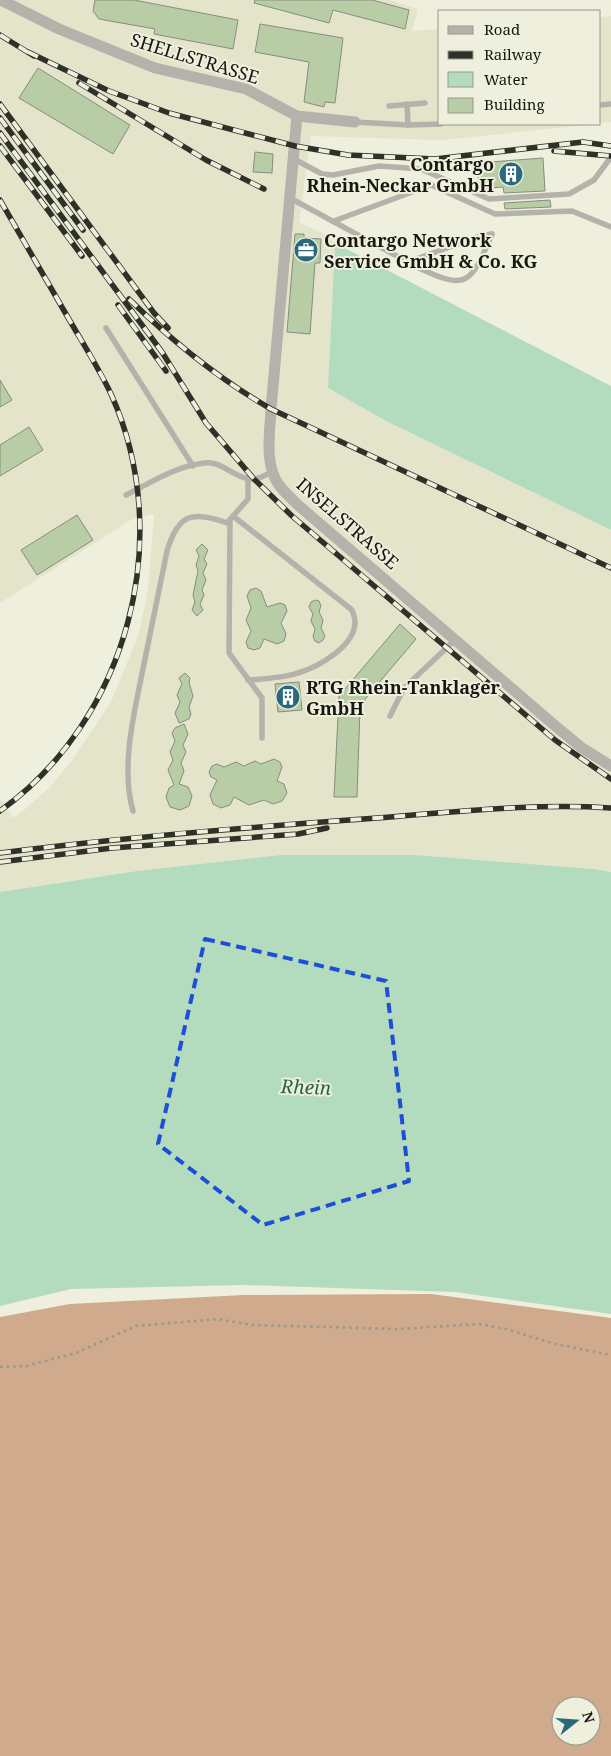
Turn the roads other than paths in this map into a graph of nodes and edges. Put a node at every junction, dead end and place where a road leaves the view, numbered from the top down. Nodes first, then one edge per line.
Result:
1 (1, 0) edge
2 (425, 103) dead end
3 (407, 104) junction
4 (389, 106) dead end
5 (297, 116) junction
6 (355, 122) joint
7 (438, 124) edge
8 (408, 125) junction
9 (611, 157) edge
10 (294, 159) junction
11 (290, 198) junction
12 (334, 221) junction
13 (611, 227) edge
14 (408, 262) junction
15 (106, 328) dead end
16 (193, 466) junction
17 (272, 472) junction
18 (248, 477) junction
19 (126, 494) dead end
20 (231, 518) junction
21 (455, 640) junction
22 (248, 680) junction
23 (390, 716) dead end
24 (262, 738) dead end
25 (611, 766) edge
26 (133, 811) dead end

1 - 5 street, SHELLSTRASSE
2 - 3 lane
3 - 4 lane
3 - 8 lane
5 - 6 street, SHELLSTRASSE
5 - 10 street
6 - 8 lane
7 - 8 lane
9 - 10 lane
10 - 11 street
11 - 12 lane
11 - 17 street
12 - 13 lane
12 - 14 lane
14 - 14 lane
15 - 16 lane
16 - 18 lane
16 - 19 lane
17 - 18 lane
17 - 21 street, INSELSTRASSE
18 - 20 lane
20 - 22 lane
20 - 22 lane
20 - 26 lane
21 - 23 lane
21 - 25 street, INSELSTRASSE
22 - 24 lane

